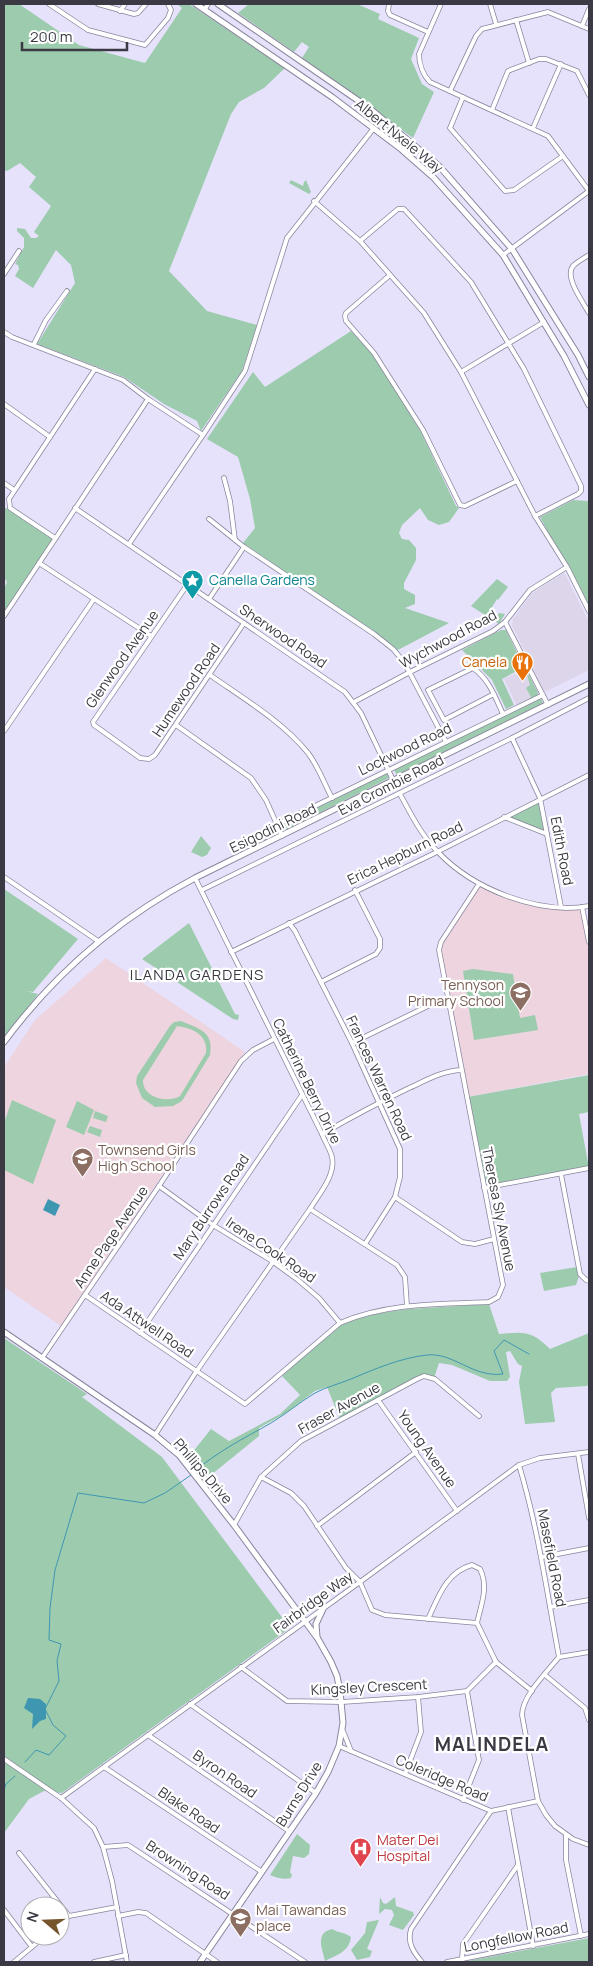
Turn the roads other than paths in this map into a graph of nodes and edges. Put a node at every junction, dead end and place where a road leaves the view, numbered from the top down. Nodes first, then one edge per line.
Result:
1 (51, 4) edge
2 (98, 4) edge
3 (125, 4) edge
4 (146, 4) edge
5 (168, 4) edge
6 (196, 4) edge
7 (208, 4) edge
8 (218, 4) edge
9 (389, 4) edge
10 (441, 4) edge
11 (490, 4) edge
12 (204, 9) junction
13 (589, 9) edge
14 (120, 10) junction
15 (516, 20) junction
16 (496, 24) junction
17 (582, 26) junction
18 (589, 29) edge
19 (428, 32) junction
20 (529, 62) junction
21 (561, 64) junction
22 (450, 91) junction
23 (589, 95) edge
24 (463, 97) junction
25 (492, 110) junction
26 (374, 128) junction
27 (533, 128) junction
28 (562, 156) junction
29 (589, 191) edge
30 (314, 201) junction
31 (360, 241) junction
32 (512, 249) junction
33 (19, 251) dead end
34 (503, 255) junction
35 (589, 255) edge
36 (4, 274) edge
37 (390, 275) junction
38 (66, 292) dead end
39 (589, 313) edge
40 (544, 322) junction
41 (4, 332) edge
42 (509, 343) junction
43 (34, 344) junction
44 (95, 369) junction
45 (461, 372) junction
46 (589, 377) edge
47 (148, 398) junction
48 (4, 404) edge
49 (589, 406) edge
50 (203, 435) junction
51 (50, 437) junction
52 (224, 478) dead end
53 (517, 481) junction
54 (4, 483) edge
55 (14, 490) junction
56 (75, 508) junction
57 (535, 516) junction
58 (209, 519) dead end
59 (55, 538) junction
60 (235, 540) junction
61 (129, 544) junction
62 (244, 547) junction
63 (40, 563) junction
64 (567, 567) junction
65 (187, 585) junction
66 (94, 599) junction
67 (209, 599) junction
68 (589, 611) edge
69 (4, 616) edge
70 (505, 622) junction
71 (244, 623) junction
72 (151, 636) junction
73 (410, 672) junction
74 (210, 675) junction
75 (589, 684) edge
76 (494, 694) junction
77 (542, 695) junction
78 (589, 698) edge
79 (354, 702) junction
80 (548, 705) junction
81 (503, 714) junction
82 (176, 725) junction
83 (4, 731) edge
84 (512, 738) junction
85 (446, 742) junction
86 (140, 758) joint
87 (388, 769) junction
88 (589, 775) edge
89 (393, 780) junction
90 (400, 794) junction
91 (332, 798) junction
92 (540, 798) junction
93 (504, 817) junction
94 (278, 824) junction
95 (547, 834) junction
96 (282, 836) junction
97 (437, 852) junction
98 (4, 878) edge
99 (195, 878) junction
100 (479, 884) junction
101 (202, 890) junction
102 (355, 890) junction
103 (589, 906) edge
104 (561, 907) junction
105 (582, 907) junction
106 (289, 923) junction
107 (98, 941) junction
108 (589, 942) edge
109 (231, 952) junction
110 (321, 982) junction
111 (448, 1002) junction
112 (274, 1040) junction
113 (4, 1042) edge
114 (352, 1043) junction
115 (461, 1070) junction
116 (302, 1095) junction
117 (380, 1102) junction
118 (322, 1134) junction
119 (589, 1168) edge
120 (561, 1174) junction
121 (159, 1186) junction
122 (484, 1188) junction
123 (395, 1197) junction
124 (310, 1209) junction
125 (213, 1225) junction
126 (494, 1239) junction
127 (365, 1244) junction
128 (272, 1261) junction
129 (589, 1281) edge
130 (85, 1295) junction
131 (407, 1306) junction
132 (340, 1323) junction
133 (4, 1332) edge
134 (140, 1333) junction
135 (42, 1358) junction
136 (196, 1372) junction
137 (378, 1400) junction
138 (479, 1416) dead end
139 (155, 1436) junction
140 (416, 1452) junction
141 (589, 1452) edge
142 (578, 1454) junction
143 (519, 1465) junction
144 (261, 1477) junction
145 (457, 1511) junction
146 (589, 1518) edge
147 (234, 1525) junction
148 (317, 1526) junction
149 (589, 1548) edge
150 (542, 1557) junction
151 (360, 1582) junction
152 (589, 1600) edge
153 (550, 1607) junction
154 (323, 1609) junction
155 (428, 1619) junction
156 (304, 1622) junction
157 (476, 1623) junction
158 (318, 1639) junction
159 (589, 1652) edge
160 (559, 1657) junction
161 (496, 1662) junction
162 (241, 1667) junction
163 (545, 1675) junction
164 (467, 1691) junction
165 (532, 1691) junction
166 (418, 1697) junction
167 (342, 1702) junction
168 (190, 1704) junction
169 (587, 1708) edge
170 (589, 1720) edge
171 (342, 1731) junction
172 (148, 1734) junction
173 (339, 1746) junction
174 (351, 1751) junction
175 (4, 1759) edge
176 (104, 1767) junction
177 (405, 1774) junction
178 (316, 1793) junction
179 (61, 1798) junction
180 (463, 1800) junction
181 (538, 1801) junction
182 (508, 1807) junction
183 (491, 1811) junction
184 (290, 1831) junction
185 (566, 1835) junction
186 (589, 1845) edge
187 (103, 1847) junction
188 (18, 1853) dead end
189 (518, 1865) junction
190 (262, 1872) junction
191 (53, 1896) edge
192 (117, 1907) junction
193 (4, 1910) edge
194 (234, 1914) junction
195 (70, 1916) edge
196 (118, 1916) junction
197 (589, 1934) edge
198 (582, 1936) junction
199 (534, 1946) junction
200 (32, 1947) joint
201 (206, 1954) junction
202 (126, 1955) junction
203 (420, 1960) edge
204 (462, 1960) junction
205 (14, 1962) edge
206 (94, 1962) edge
207 (127, 1962) edge
208 (200, 1962) edge
209 (217, 1962) edge
210 (305, 1962) edge
211 (413, 1962) edge
212 (447, 1962) edge

1 - 5 street
2 - 14 street
3 - 14 street
4 - 14 street
6 - 12 main road, Albert Nxele Way
7 - 12 street
8 - 32 main road, Albert Nxele Way
9 - 19 street
10 - 19 street
11 - 16 street
12 - 26 main road, Albert Nxele Way
13 - 17 street
15 - 16 street
15 - 17 street
15 - 20 street
16 - 22 street
17 - 18 street
19 - 22 street
20 - 21 street
20 - 25 street
21 - 23 street
21 - 27 street
22 - 24 street
24 - 25 street
24 - 28 street
25 - 27 street
26 - 30 street
26 - 34 main road, Albert Nxele Way
27 - 28 street
28 - 29 street
29 - 32 street
30 - 31 street
30 - 50 street
31 - 37 street
31 - 42 street
32 - 34 street
32 - 46 main road, Albert Nxele Way
33 - 36 street
34 - 40 main road, Albert Nxele Way
35 - 39 street
37 - 45 street
37 - 53 street
38 - 43 street
40 - 42 street
40 - 49 main road, Albert Nxele Way
41 - 43 street
42 - 45 street
42 - 57 street
43 - 44 street
44 - 47 street
44 - 51 street
45 - 53 street
47 - 50 street
47 - 56 street
48 - 51 street
50 - 61 street
51 - 55 street
52 - 60 street
53 - 57 street
54 - 55 street
55 - 59 street
56 - 59 street
56 - 61 street, Sherwood Road
57 - 64 street
58 - 60 street
59 - 63 street
60 - 62 street
61 - 65 street, Sherwood Road
62 - 67 street
62 - 73 street
63 - 66 street
63 - 69 street
64 - 68 street
64 - 70 street, Wychwood Road
65 - 67 street, Sherwood Road
65 - 72 street, Glenwood Avenue
66 - 72 street
66 - 83 street
67 - 71 street, Sherwood Road
70 - 73 street, Wychwood Road
70 - 77 street
71 - 74 street, Humewood Road
71 - 79 street, Sherwood Road
72 - 86 street, Glenwood Avenue
73 - 79 street, Wychwood Road
73 - 85 street
74 - 82 street, Humewood Road
74 - 91 street
75 - 80 main road, Esigodini Road
76 - 76 street
76 - 81 street
77 - 80 street
77 - 81 street, Lockwood Road
78 - 84 street, Eva Crombie Road
79 - 87 street, Sherwood Road
80 - 89 main road, Esigodini Road
81 - 85 street, Lockwood Road
82 - 86 street, Humewood Road
82 - 94 street
84 - 90 street, Eva Crombie Road
84 - 92 street, Edith Road
85 - 87 street, Lockwood Road
87 - 89 street, Sherwood Road
87 - 91 street, Lockwood Road
88 - 92 street, Erica Hepburn Road
89 - 96 main road, Esigodini Road
90 - 97 street
90 - 101 street, Eva Crombie Road
91 - 94 street, Lockwood Road
92 - 93 street, Erica Hepburn Road
92 - 95 street, Edith Road
93 - 95 street
93 - 97 street, Erica Hepburn Road
94 - 96 street
95 - 104 street, Edith Road
96 - 99 main road, Esigodini Road
97 - 100 street
97 - 102 street, Erica Hepburn Road
98 - 107 street
99 - 101 street, Catherine Berry Drive
99 - 107 main road, Esigodini Road
100 - 104 street
100 - 111 street, Theresa Sly Avenue
101 - 109 street, Catherine Berry Drive
102 - 106 street, Erica Hepburn Road
102 - 110 street
103 - 105 street
104 - 105 street
105 - 108 street
106 - 109 street, Erica Hepburn Road
106 - 110 street, Frances Warren Road
107 - 113 main road, Esigodini Road
109 - 112 street, Catherine Berry Drive
110 - 114 street, Frances Warren Road
111 - 114 street
111 - 115 street, Theresa Sly Avenue
112 - 116 street, Catherine Berry Drive
112 - 121 street, Anne Page Avenue
114 - 117 street, Frances Warren Road
115 - 117 street
115 - 122 street, Theresa Sly Avenue
116 - 118 street, Catherine Berry Drive
116 - 125 street, Mary Burrows Road
117 - 118 street
117 - 123 street, Frances Warren Road
118 - 124 street, Catherine Berry Drive
119 - 120 street
120 - 122 street
120 - 129 street
121 - 125 street, Irene Cook Road
121 - 130 street, Anne Page Avenue
122 - 126 street, Theresa Sly Avenue
123 - 126 street
123 - 127 street, Frances Warren Road
124 - 127 street
124 - 128 street, Catherine Berry Drive
125 - 128 street, Irene Cook Road
125 - 134 street, Mary Burrows Road
126 - 131 street, Theresa Sly Avenue
127 - 131 street
128 - 132 street, Irene Cook Road
128 - 136 street, Catherine Berry Drive
130 - 134 street, Ada Attwell Road
130 - 135 street, Anne Page Avenue
131 - 132 street, Theresa Sly Avenue
132 - 136 street, Theresa Sly Avenue
133 - 135 main road, Phillips Drive
134 - 136 street, Ada Attwell Road
135 - 139 main road, Phillips Drive
136 - 139 street, Catherine Berry Drive
137 - 138 street, Fraser Avenue
137 - 140 street, Young Avenue
137 - 144 street, Fraser Avenue
139 - 147 main road, Phillips Drive
140 - 145 street, Young Avenue
140 - 148 street
141 - 142 street, Fairbridge Way
142 - 143 street, Fairbridge Way
142 - 146 street
143 - 145 street, Fairbridge Way
143 - 150 street, Masefield Road
144 - 147 street, Fraser Avenue
144 - 148 street
145 - 151 street, Fairbridge Way
147 - 156 main road, Phillips Drive
148 - 151 street
149 - 150 street
150 - 153 street, Masefield Road
151 - 154 street, Fairbridge Way
151 - 155 street
152 - 153 street
153 - 160 street, Masefield Road
154 - 156 street, Fairbridge Way
154 - 158 main road
155 - 157 street
155 - 157 street
156 - 158 main road, Burns Drive
156 - 162 street, Fairbridge Way
157 - 161 street
158 - 167 main road, Burns Drive
159 - 160 street
160 - 163 street
161 - 164 street
161 - 165 street
162 - 167 street, Kingsley Crescent
162 - 168 street, Fairbridge Way
163 - 165 street
163 - 169 street
164 - 166 street, Kingsley Crescent
164 - 180 street
165 - 181 street
166 - 167 street, Kingsley Crescent
166 - 177 street
167 - 171 main road, Burns Drive
168 - 172 street, Fairbridge Way
168 - 178 street
169 - 170 street
171 - 173 main road, Burns Drive
171 - 174 street
172 - 176 street, Fairbridge Way
172 - 184 street, Byron Road
173 - 174 street, Coleridge Road
173 - 178 main road, Burns Drive
174 - 177 street, Coleridge Road
175 - 179 street
176 - 179 street, Fairbridge Way
176 - 190 street, Blake Road
177 - 180 street, Coleridge Road
178 - 184 main road, Burns Drive
179 - 187 street
180 - 183 street, Coleridge Road
181 - 182 street, Coleridge Road
181 - 185 street
182 - 183 street, Coleridge Road
182 - 189 street
183 - 203 street
184 - 190 main road, Burns Drive
185 - 186 street
185 - 198 street
187 - 192 street
187 - 194 street, Browning Road
188 - 191 street
189 - 199 street
189 - 204 street
190 - 194 main road, Burns Drive
192 - 195 street
192 - 196 street
193 - 200 street
194 - 201 main road, Burns Drive
194 - 210 street, Browning Road
196 - 201 street
196 - 202 street
197 - 198 street, Longfellow Road
198 - 199 street, Longfellow Road
199 - 204 street, Longfellow Road
200 - 205 street
201 - 208 main road, Burns Drive
201 - 209 street
202 - 206 street
202 - 207 street
203 - 211 street
204 - 212 street, Longfellow Road

